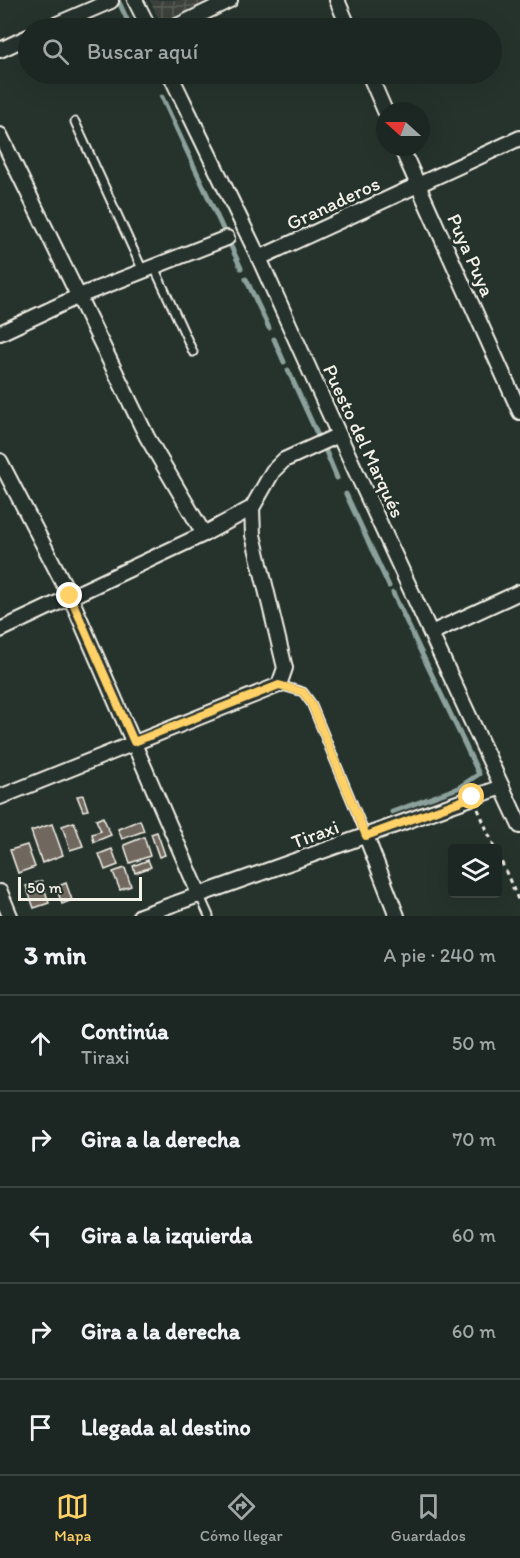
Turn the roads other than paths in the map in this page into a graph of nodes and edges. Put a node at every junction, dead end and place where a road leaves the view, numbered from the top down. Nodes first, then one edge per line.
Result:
1 (135, 0) edge
2 (230, 0) edge
3 (337, 0) edge
4 (111, 1) edge
5 (71, 18) edge
6 (144, 18) edge
7 (193, 18) edge
8 (345, 18) edge
9 (18, 42) edge
10 (0, 50) edge
11 (175, 84) edge
12 (374, 84) edge
13 (382, 102) edge
14 (75, 122) dead end
15 (0, 135) edge
16 (520, 138) edge
17 (405, 156) edge
18 (418, 185) junction
19 (227, 238) dead end
20 (260, 258) junction
21 (148, 269) junction
22 (79, 296) junction
23 (0, 333) edge
24 (193, 352) dead end
25 (520, 412) edge
26 (339, 435) junction
27 (0, 461) edge
28 (252, 508) junction
29 (204, 534) junction
30 (520, 592) edge
31 (70, 596) junction
32 (0, 630) edge
33 (431, 633) junction
34 (279, 685) junction
35 (134, 742) junction
36 (502, 787) junction
37 (0, 798) edge
38 (520, 826) edge
39 (366, 836) junction
40 (0, 892) edge
41 (200, 896) junction
42 (10, 916) edge
43 (140, 916) edge
44 (209, 916) edge
45 (397, 916) edge

1 - 6 street
2 - 7 street
3 - 8 street
4 - 5 street
9 - 10 street
11 - 20 street, Puesto del Marqués
12 - 13 street
14 - 21 lane
15 - 22 street
16 - 18 street, Granaderos
17 - 18 street, Puya Puya
18 - 20 street, Granaderos
18 - 25 street, Puya Puya
19 - 21 street
20 - 26 street, Puesto del Marqués
21 - 22 street
21 - 24 lane
22 - 23 street
22 - 29 street
26 - 28 street
26 - 33 street, Puesto del Marqués
27 - 31 street
28 - 29 street
28 - 34 street
29 - 31 street
30 - 33 street
31 - 32 street
31 - 35 street
33 - 36 street, Puesto del Marqués
34 - 35 street
34 - 39 lane
35 - 37 street
35 - 41 street
36 - 38 street, Puesto del Marqués
36 - 39 street, Tiraxi
39 - 41 street, Tiraxi
39 - 45 street
40 - 42 street
41 - 43 street, Tiraxi
41 - 44 lane

